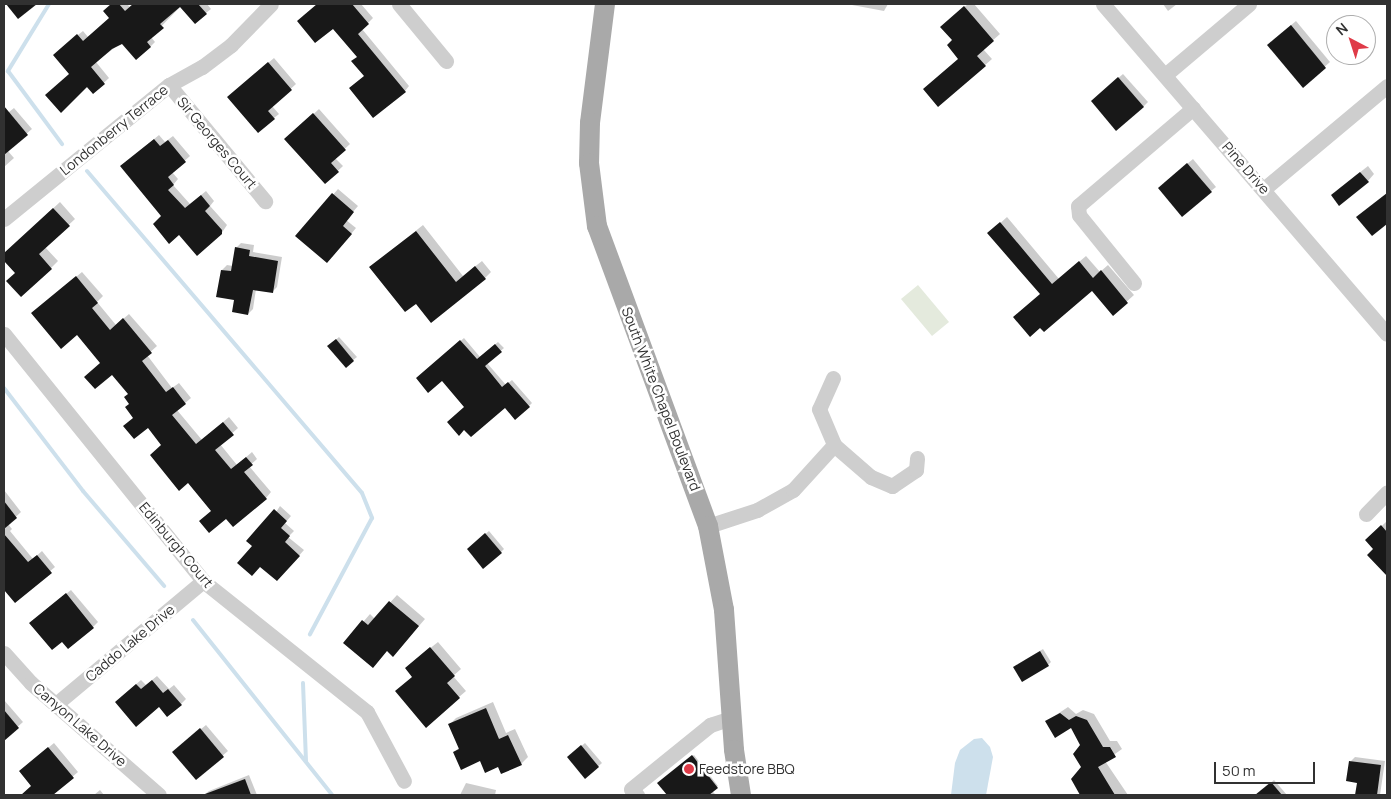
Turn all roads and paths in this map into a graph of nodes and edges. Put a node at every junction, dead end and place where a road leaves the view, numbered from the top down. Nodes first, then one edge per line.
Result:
1 (270, 4) edge
2 (399, 4) edge
3 (605, 4) edge
4 (1103, 4) edge
5 (1249, 4) edge
6 (446, 60) dead end
7 (1165, 75) junction
8 (169, 85) junction
9 (1387, 86) edge
10 (1194, 108) junction
11 (1265, 188) junction
12 (265, 201) dead end
13 (4, 219) edge
14 (1134, 283) dead end
15 (4, 334) edge
16 (1387, 334) edge
17 (832, 378) dead end
18 (834, 445) junction
19 (917, 458) dead end
20 (1387, 492) edge
21 (1366, 514) dead end
22 (708, 526) junction
23 (204, 582) junction
24 (4, 653) edge
25 (56, 704) junction
26 (731, 718) junction
27 (404, 781) dead end
28 (634, 792) edge
29 (159, 795) edge
30 (741, 795) edge

1 - 8 street, Londonberry Terrace
2 - 6 street
3 - 22 main road, South White Chapel Boulevard
4 - 7 street, Pine Drive
5 - 7 street
7 - 10 street, Pine Drive
8 - 12 street, Sir Georges Court
8 - 13 street, Londonberry Terrace
9 - 11 street
10 - 11 street, Pine Drive
10 - 14 street
11 - 16 street, Pine Drive
15 - 23 street, Edinburgh Court
17 - 18 street
18 - 19 street
18 - 22 street
20 - 21 street
22 - 26 main road, South White Chapel Boulevard
23 - 25 street, Caddo Lake Drive
23 - 27 street, Edinburgh Court
24 - 25 street, Canyon Lake Drive
25 - 29 street, Canyon Lake Drive
26 - 28 street
26 - 30 main road, South White Chapel Boulevard

